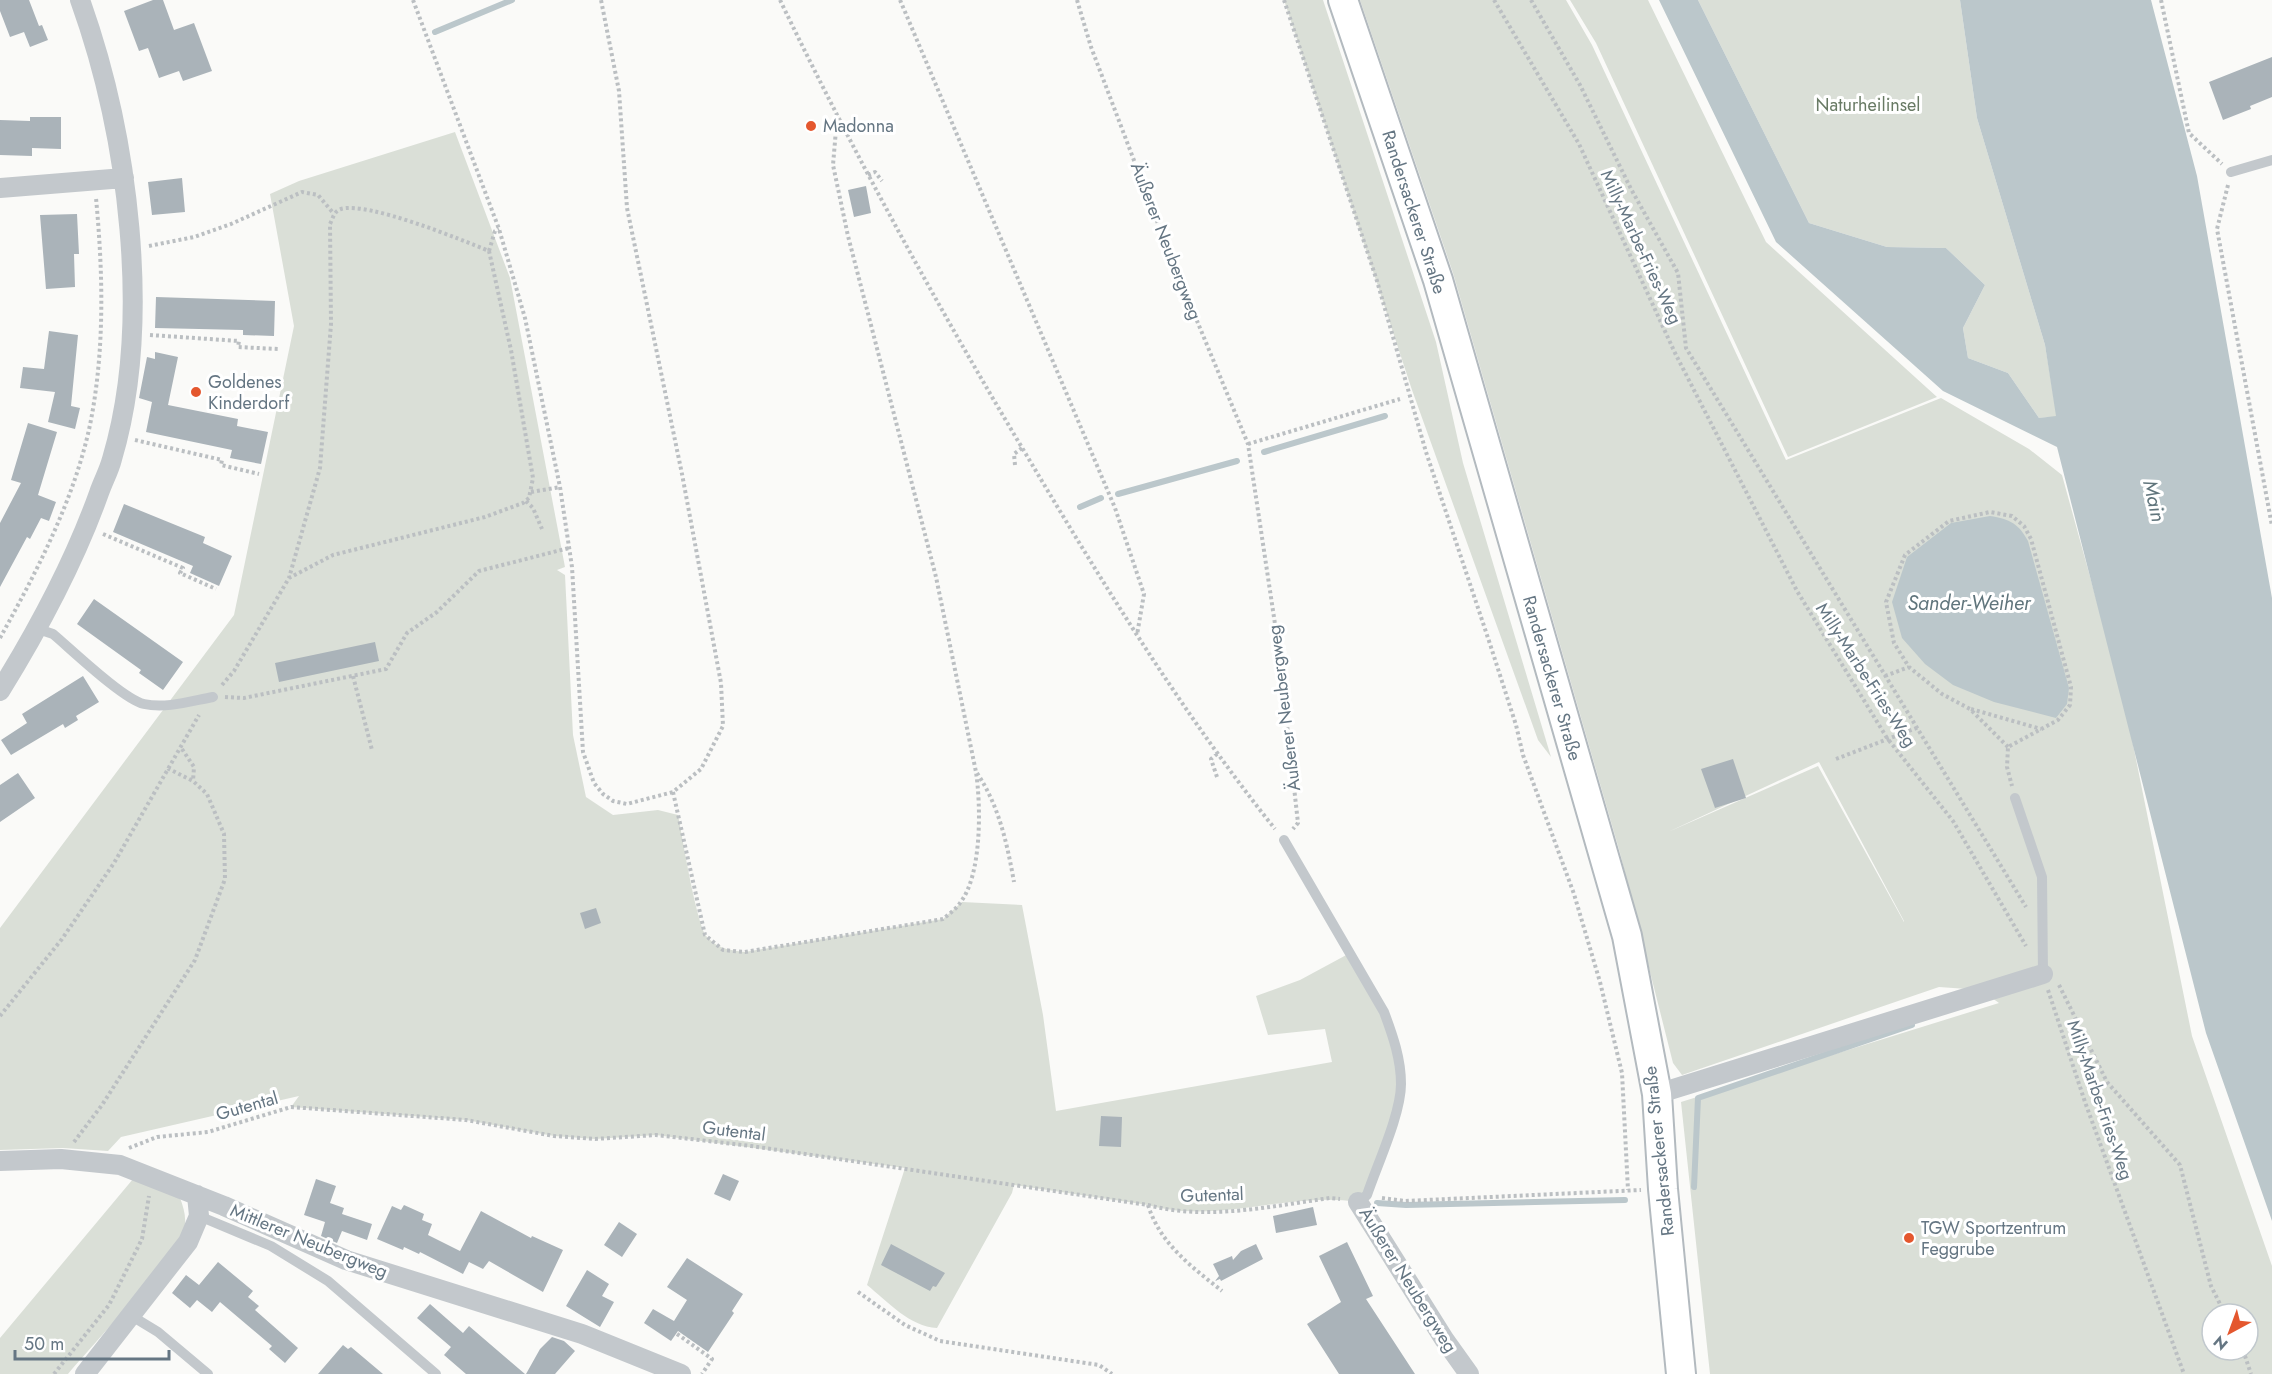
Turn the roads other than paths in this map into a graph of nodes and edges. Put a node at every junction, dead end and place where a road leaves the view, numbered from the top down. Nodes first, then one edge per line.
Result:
1 (80, 0) edge
2 (1343, 0) edge
3 (2272, 160) edge
4 (2231, 172) road end
5 (124, 178) junction
6 (0, 188) edge
7 (38, 629) junction
8 (0, 691) edge
9 (213, 697) road end
10 (2015, 798) road end
11 (1284, 840) road end
12 (2043, 974) joint
13 (1657, 1094) junction
14 (0, 1161) edge
15 (197, 1195) junction
16 (1366, 1199) joint
17 (199, 1216) junction
18 (130, 1315) junction
19 (85, 1374) edge
20 (208, 1374) edge
21 (436, 1374) edge
22 (681, 1374) edge
23 (1469, 1374) edge
24 (1681, 1374) edge

1 - 5 street
2 - 13 main road, Randersackerer Straße
3 - 4 lane
5 - 6 street
5 - 7 street
7 - 8 street
7 - 9 lane
10 - 12 lane
11 - 16 lane, Äußerer Neubergweg
12 - 13 street
13 - 24 main road, Randersackerer Straße
14 - 15 street, Mittlerer Neubergweg
15 - 17 street
15 - 22 street, Mittlerer Neubergweg
16 - 23 street, Äußerer Neubergweg
17 - 18 street
17 - 21 lane, Mittlerer Neubergweg
18 - 19 street
18 - 20 lane

